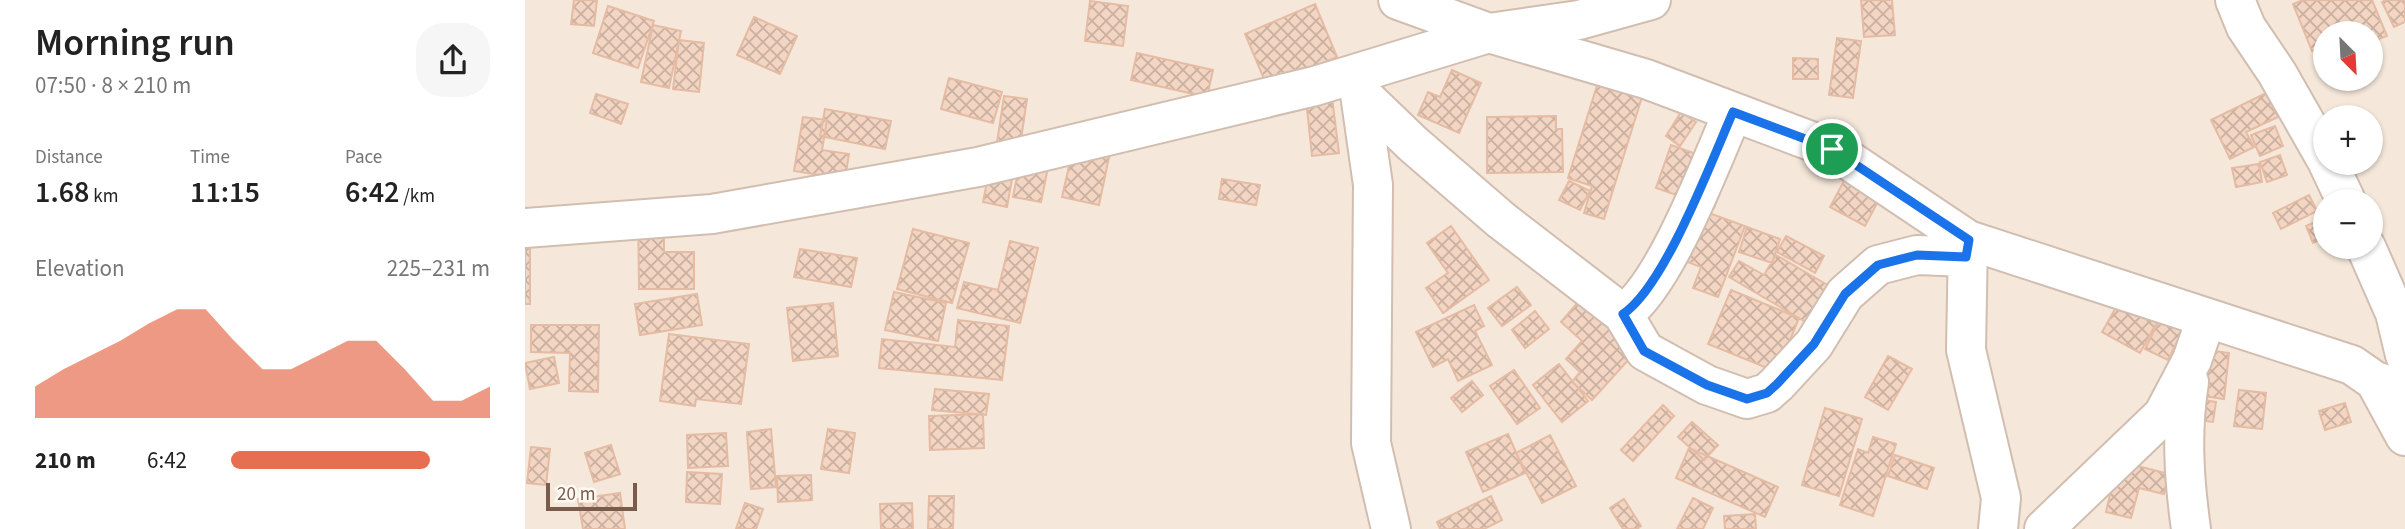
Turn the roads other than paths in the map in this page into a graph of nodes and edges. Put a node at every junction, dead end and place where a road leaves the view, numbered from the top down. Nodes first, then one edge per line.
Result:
1 (1398, 0) edge
2 (1651, 0) edge
3 (2235, 0) edge
4 (1489, 33) junction
5 (1357, 84) junction
6 (1733, 112) junction
7 (2313, 136) edge
8 (525, 228) edge
9 (1967, 249) junction
10 (2371, 259) edge
11 (1623, 314) junction
12 (2206, 319) junction
13 (2405, 355) edge
14 (2192, 360) junction
15 (2390, 385) edge
16 (2405, 436) edge
17 (1391, 529) edge
18 (1998, 529) edge
19 (2044, 529) edge
20 (2191, 529) edge

1 - 4 street
2 - 4 street
3 - 7 street
4 - 5 street
4 - 6 street
5 - 8 street
5 - 11 street
5 - 17 street
6 - 9 street
6 - 11 street
9 - 11 street
9 - 12 street
9 - 18 street
10 - 13 street
12 - 14 street
12 - 15 street
14 - 19 street
14 - 20 street
15 - 16 street

